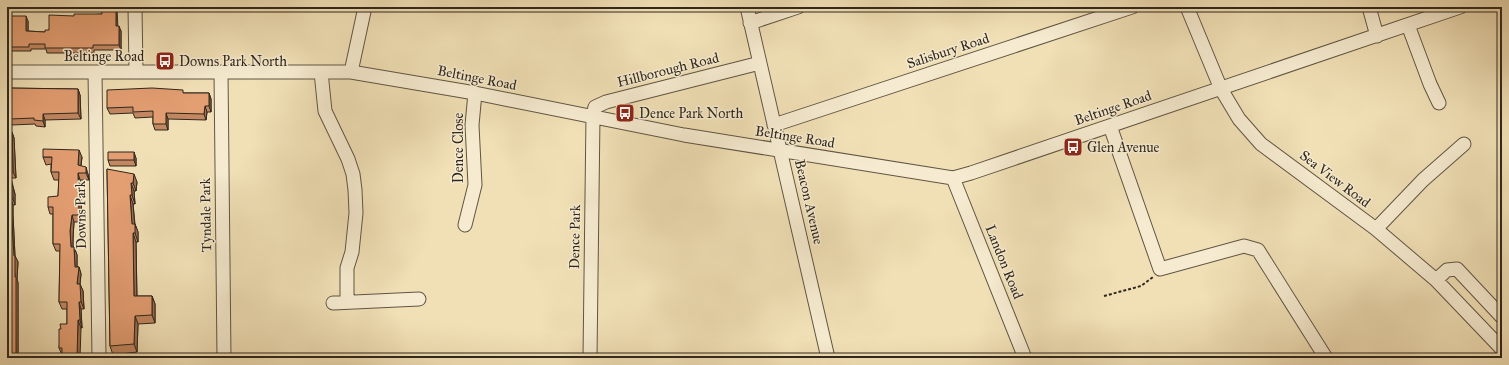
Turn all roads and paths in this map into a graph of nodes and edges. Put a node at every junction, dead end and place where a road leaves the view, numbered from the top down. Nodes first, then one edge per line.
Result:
1 (135, 7) edge
2 (365, 7) edge
3 (747, 7) edge
4 (798, 7) edge
5 (1132, 7) edge
6 (1187, 7) edge
7 (1369, 7) edge
8 (1460, 7) edge
9 (750, 23) junction
10 (1408, 25) junction
11 (1377, 36) junction
12 (760, 63) junction
13 (7, 72) edge
14 (95, 72) junction
15 (136, 72) junction
16 (221, 72) junction
17 (321, 72) junction
18 (351, 72) junction
19 (1221, 89) junction
20 (475, 93) junction
21 (1439, 103) dead end
22 (593, 116) junction
23 (774, 125) junction
24 (1110, 126) junction
25 (1464, 144) dead end
26 (780, 151) junction
27 (953, 178) junction
28 (465, 226) dead end
29 (1376, 229) junction
30 (1160, 269) junction
31 (1436, 280) junction
32 (1104, 296) dead end
33 (419, 299) dead end
34 (347, 302) junction
35 (333, 303) dead end
36 (1502, 317) edge
37 (1502, 349) edge
38 (99, 358) edge
39 (224, 358) edge
40 (590, 358) edge
41 (828, 358) edge
42 (1025, 358) edge
43 (1326, 358) edge

1 - 15 street
2 - 18 street
3 - 9 street, Beacon Avenue
4 - 9 street
5 - 23 street, Salisbury Road
6 - 19 street, Sea View Road
7 - 11 street
8 - 10 street, Beltinge Road
9 - 12 street, Beacon Avenue
10 - 11 street, Beltinge Road
10 - 21 street
11 - 19 street, Beltinge Road
12 - 22 street, Hillborough Road
12 - 23 street, Beacon Avenue
13 - 14 street, Beltinge Road
14 - 15 street, Beltinge Road
14 - 38 street, Downs Park
15 - 16 street, Beltinge Road
16 - 17 street, Beltinge Road
16 - 39 street, Tyndale Park
17 - 18 street, Beltinge Road
17 - 34 street
18 - 20 street, Beltinge Road
19 - 24 street, Beltinge Road
19 - 29 street, Sea View Road
20 - 22 street, Beltinge Road
20 - 28 street, Dence Close
22 - 26 street, Beltinge Road
22 - 40 street, Dence Park
23 - 26 street, Beacon Avenue
24 - 27 street, Beltinge Road
24 - 30 street
25 - 29 street
26 - 27 street, Beltinge Road
26 - 41 street, Beacon Avenue
27 - 42 street, Landon Road
29 - 31 street, Sea View Road
30 - 32 path
30 - 43 street
31 - 36 street
31 - 37 street, Sea View Road
33 - 34 street
34 - 35 street

